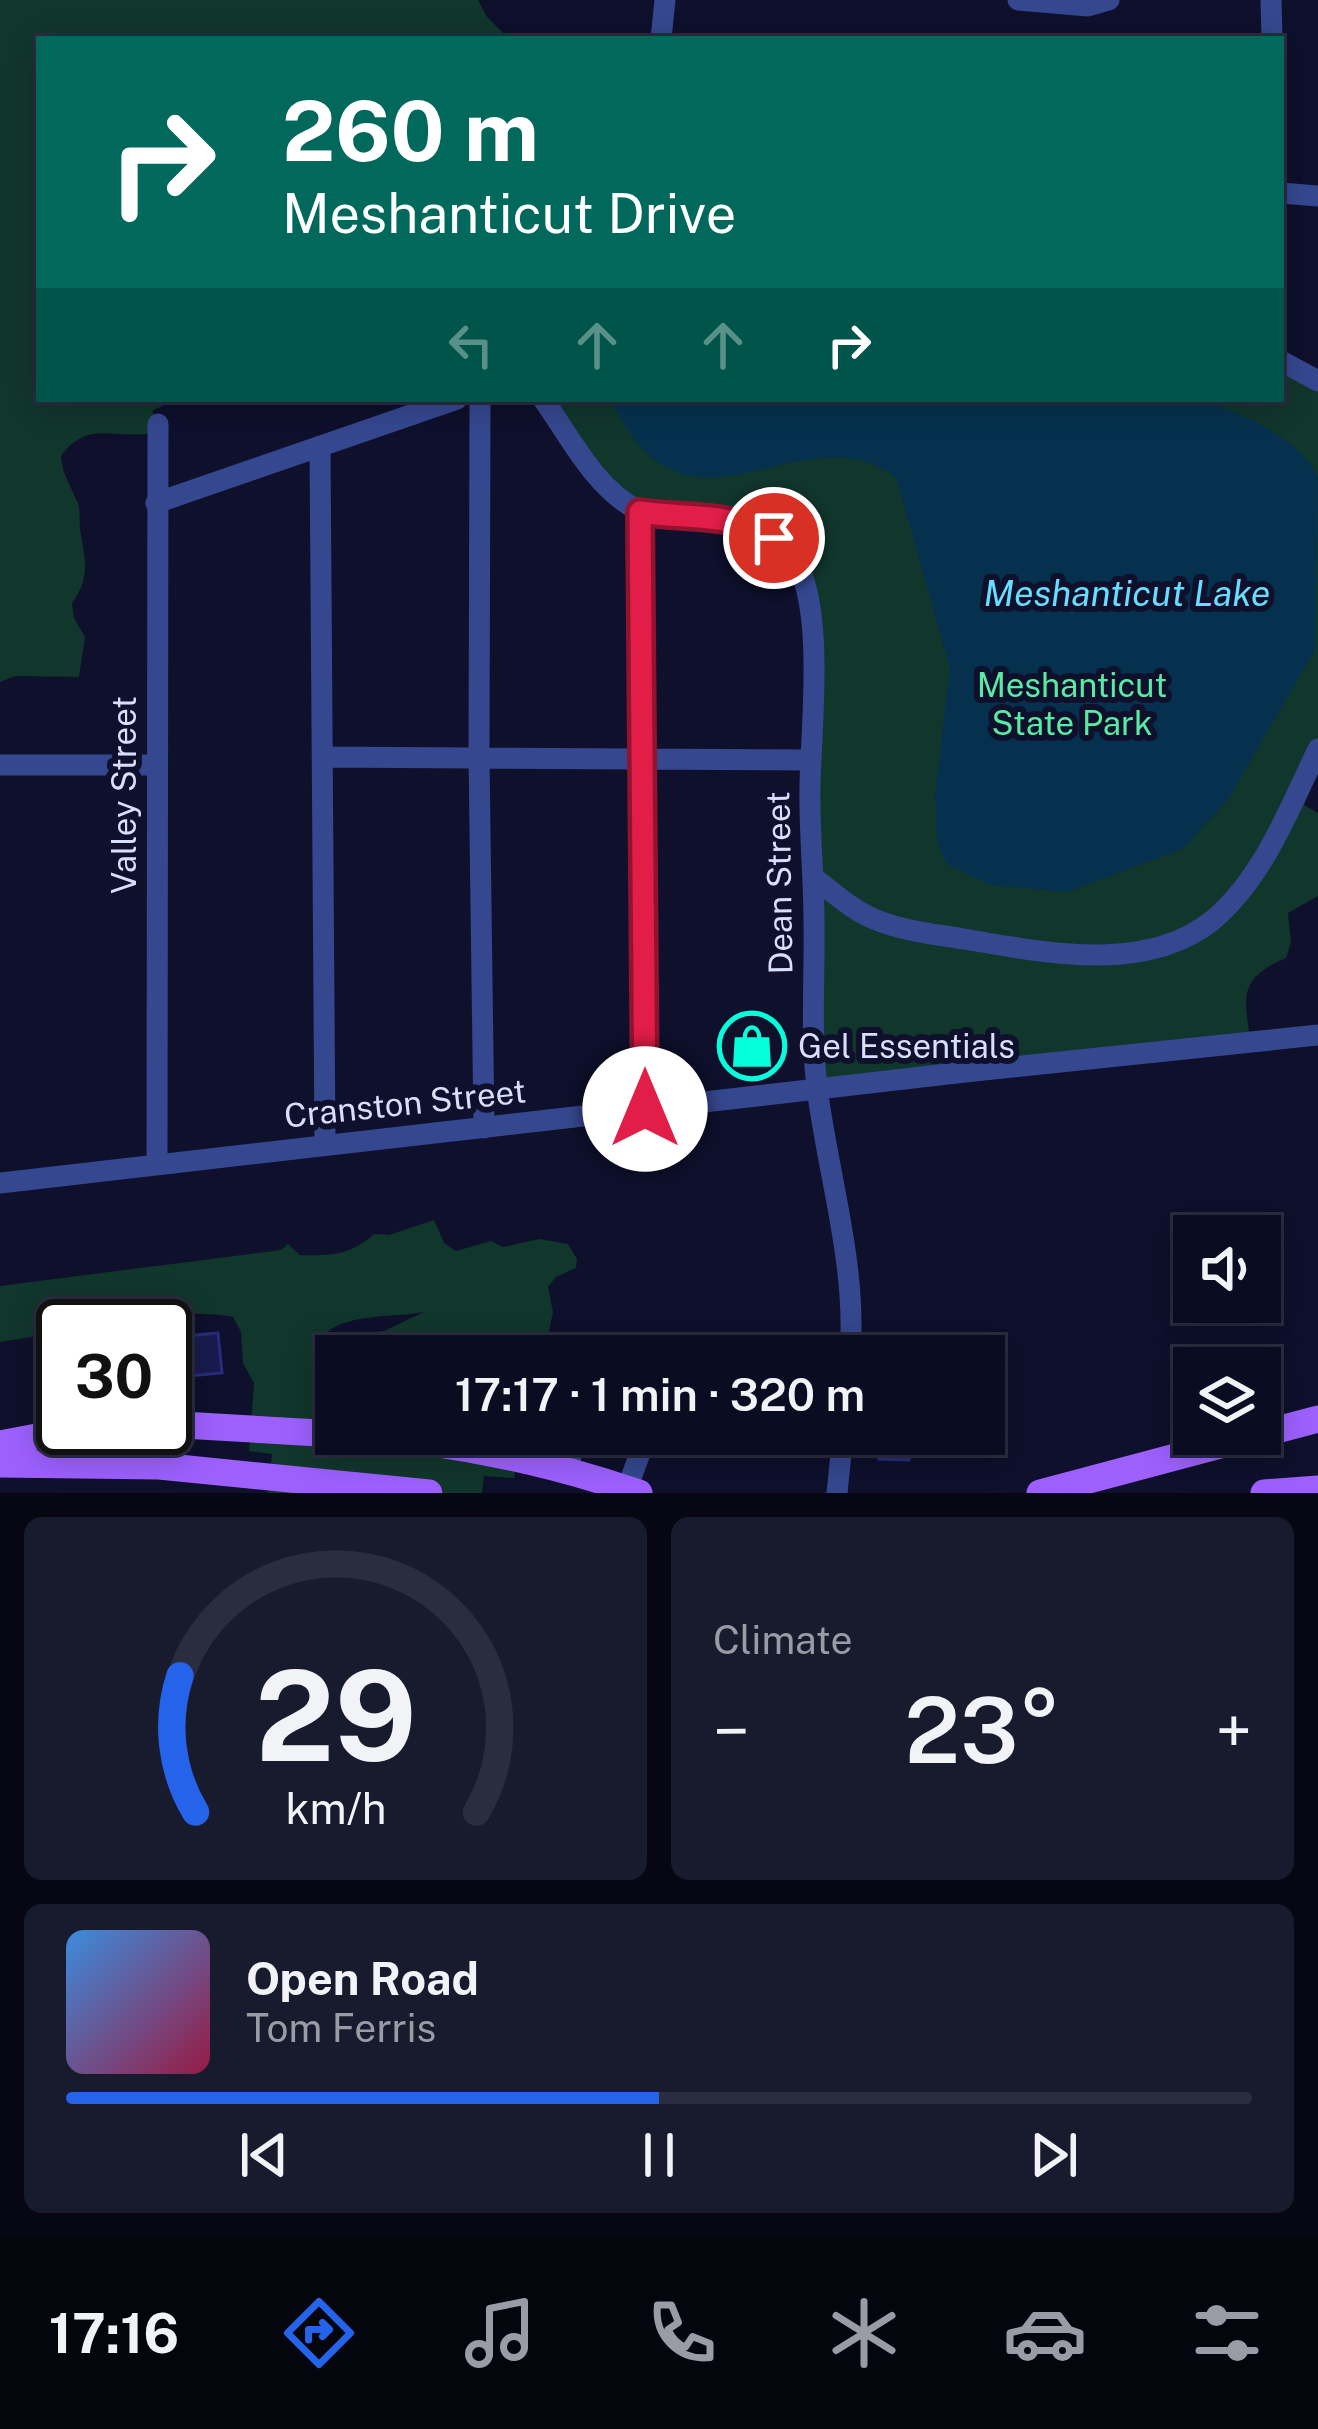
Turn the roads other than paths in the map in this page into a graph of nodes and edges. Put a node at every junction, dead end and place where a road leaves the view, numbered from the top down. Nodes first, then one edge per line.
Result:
1 (665, 0) edge
2 (1018, 0) edge
3 (1109, 0) edge
4 (1271, 0) edge
5 (661, 36) edge
6 (1272, 36) edge
7 (1284, 193) edge
8 (1318, 196) edge
9 (1284, 363) edge
10 (1318, 381) edge
11 (448, 402) edge
12 (480, 402) edge
13 (545, 402) edge
14 (158, 424) dead end
15 (320, 446) junction
16 (156, 502) junction
17 (640, 512) junction
18 (1318, 749) edge
19 (323, 757) junction
20 (479, 757) junction
21 (810, 760) junction
22 (643, 761) junction
23 (0, 765) edge
24 (157, 765) junction
25 (814, 878) junction
26 (1318, 1035) edge
27 (817, 1090) junction
28 (645, 1109) junction
29 (484, 1128) junction
30 (325, 1145) junction
31 (157, 1165) junction
32 (0, 1183) edge
33 (852, 1335) edge
34 (1318, 1419) edge
35 (192, 1426) edge
36 (315, 1433) edge
37 (36, 1437) edge
38 (0, 1444) edge
39 (496, 1455) edge
40 (571, 1455) edge
41 (642, 1455) edge
42 (842, 1455) edge
43 (0, 1464) edge
44 (566, 1471) junction
45 (1318, 1490) edge
46 (633, 1491) edge
47 (429, 1493) edge
48 (837, 1493) edge
49 (1040, 1493) edge
50 (1264, 1493) edge

1 - 5 street
2 - 3 street
4 - 6 street
7 - 8 street
9 - 10 street
11 - 15 street
12 - 20 street
13 - 17 street
14 - 16 street, Valley Street
15 - 16 street
15 - 19 street
16 - 24 street, Valley Street
17 - 21 street, Dean Street
17 - 22 street
18 - 25 street
19 - 20 street
19 - 30 street
20 - 22 street
20 - 29 street
21 - 22 street
21 - 25 street, Dean Street
22 - 28 street
23 - 24 street
24 - 31 street, Valley Street
25 - 27 street, Dean Street
26 - 27 street, Cranston Street
27 - 28 street, Cranston Street
27 - 33 street, Dean Street
28 - 29 street, Cranston Street
29 - 30 street, Cranston Street
30 - 31 street, Cranston Street
31 - 32 street, Cranston Street
34 - 49 main road
35 - 36 main road
37 - 38 main road
39 - 44 main road
40 - 44 street
41 - 46 street
42 - 48 street
43 - 47 main road
44 - 46 main road
45 - 50 main road

